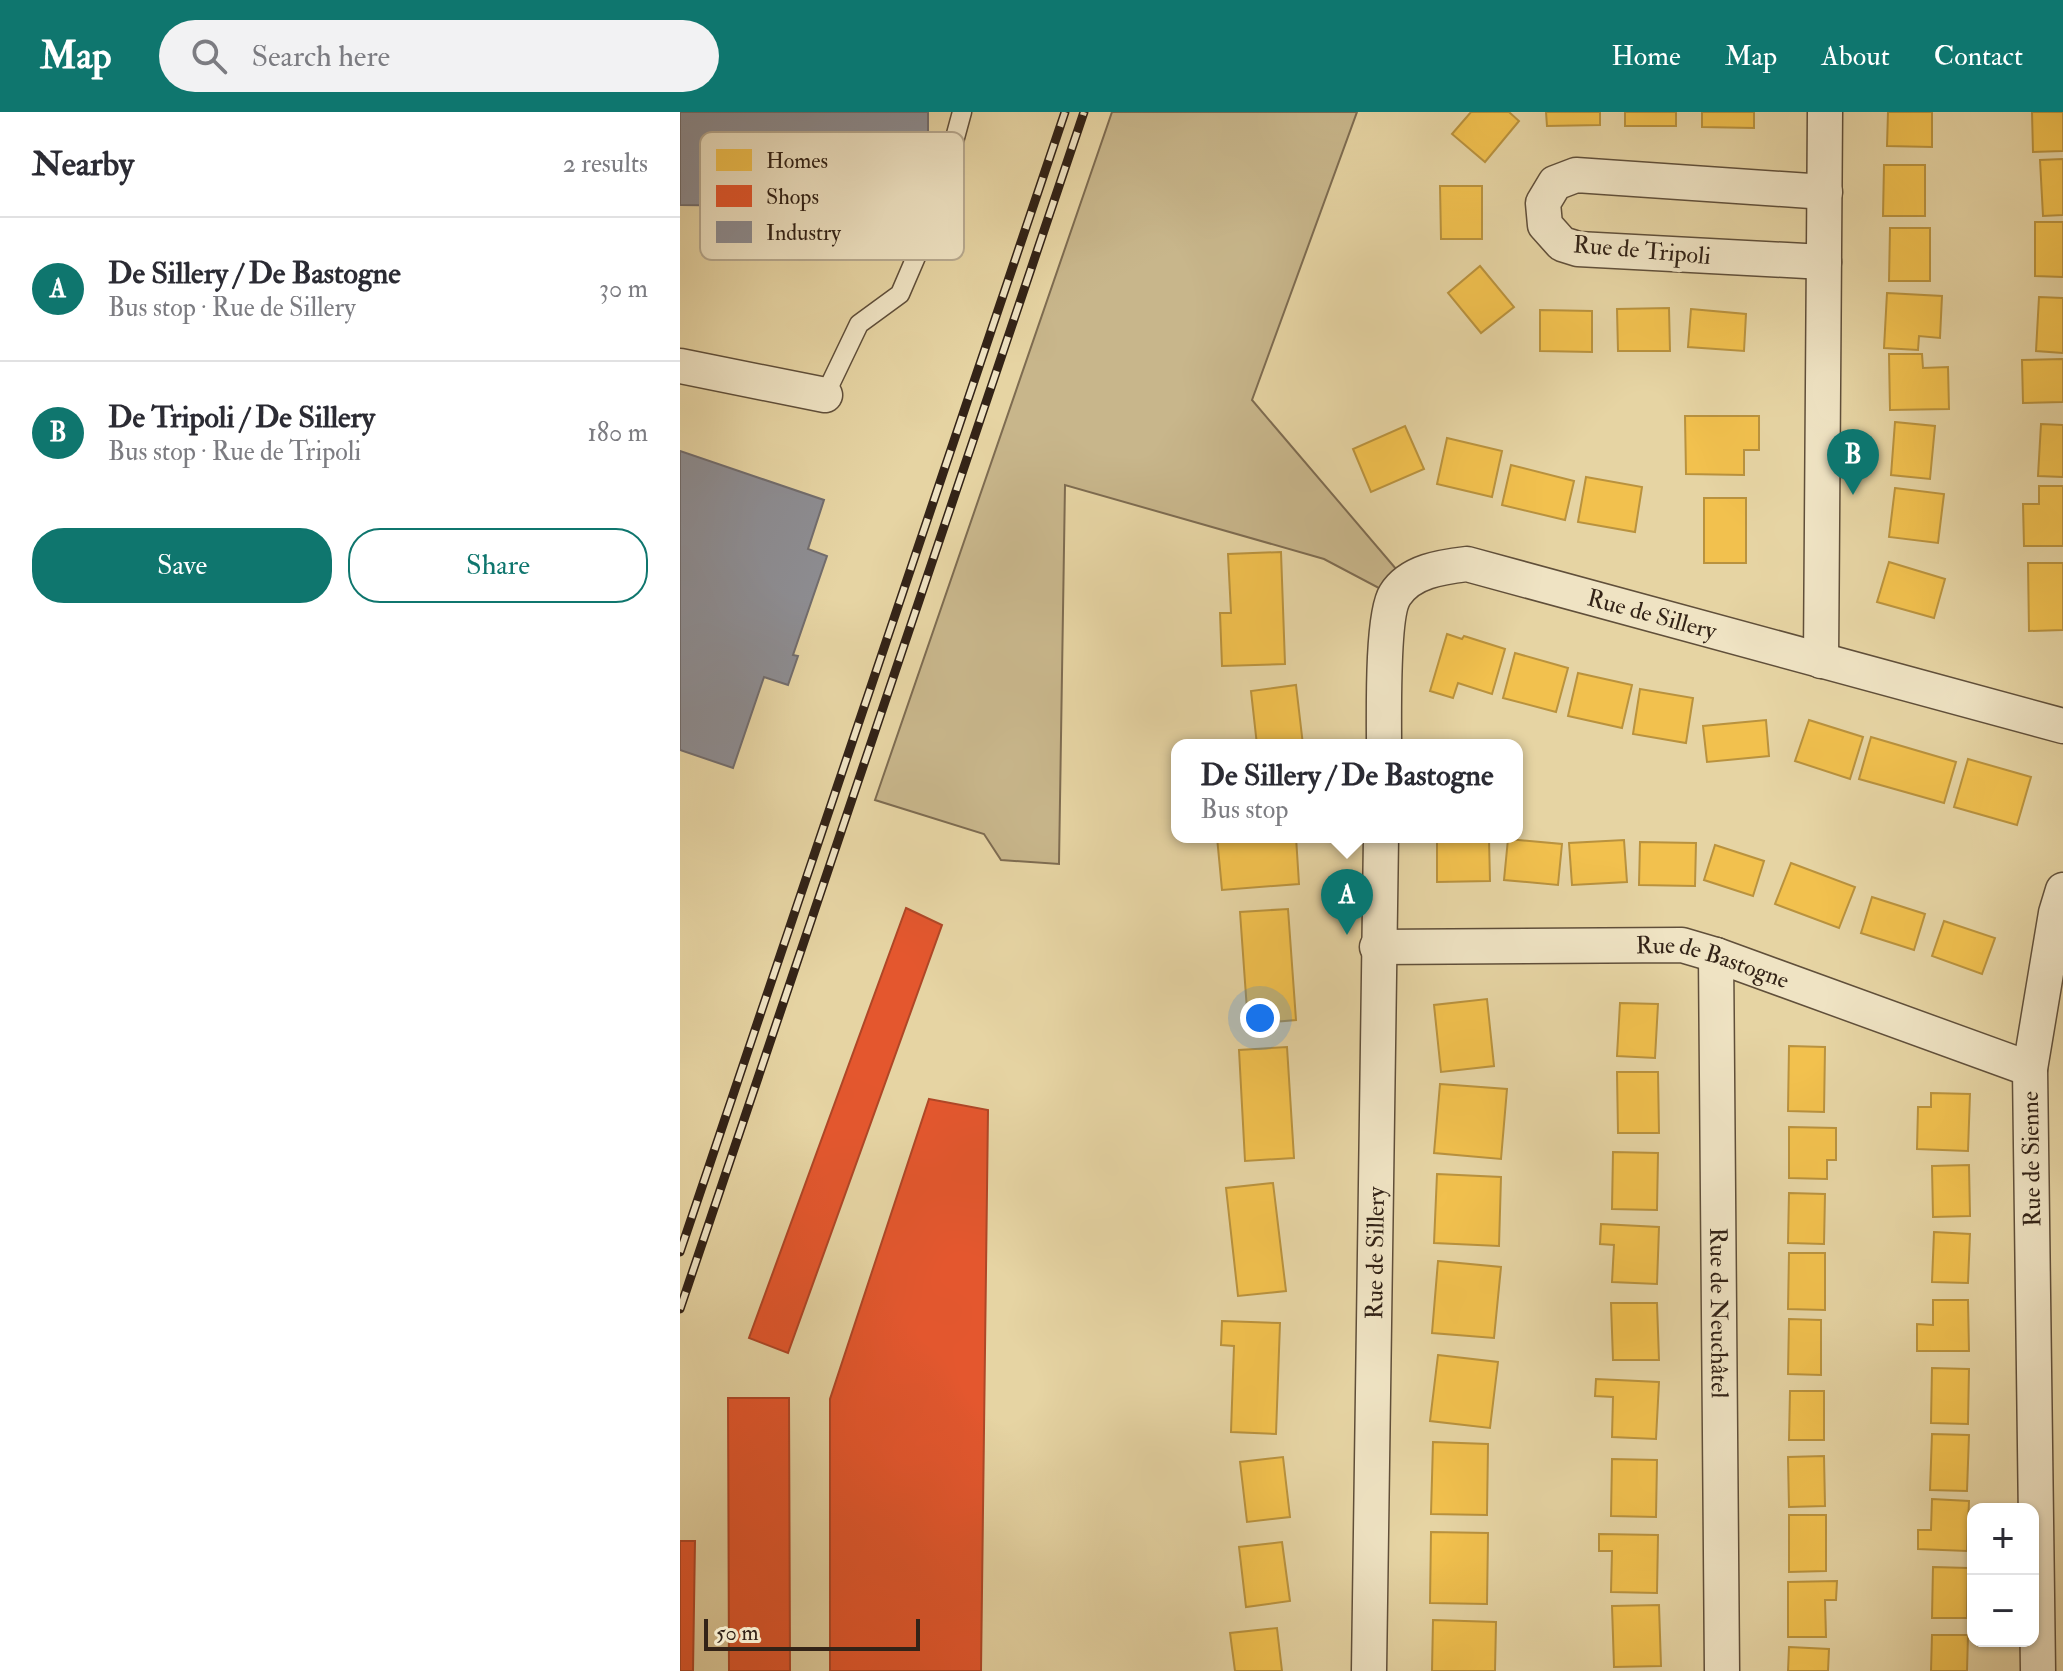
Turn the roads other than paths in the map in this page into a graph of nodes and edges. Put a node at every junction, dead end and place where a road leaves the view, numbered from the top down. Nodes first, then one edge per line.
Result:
1 (962, 112) edge
2 (1825, 112) edge
3 (957, 132) edge
4 (1825, 192) junction
5 (915, 260) edge
6 (1824, 262) junction
7 (680, 366) edge
8 (825, 395) joint
9 (1821, 661) junction
10 (2063, 726) edge
11 (1384, 739) edge
12 (1381, 843) edge
13 (2063, 890) edge
14 (1377, 947) junction
15 (1716, 955) junction
16 (2030, 1069) junction
17 (1369, 1671) edge
18 (1722, 1671) edge
19 (2038, 1671) edge

1 - 3 lane
2 - 4 street
4 - 6 street
4 - 6 street, Rue de Tripoli
5 - 8 lane
6 - 9 street
7 - 8 street
9 - 10 street, Rue de Sillery
9 - 11 street, Rue de Sillery
12 - 14 street, Rue de Sillery
13 - 16 street, Rue de Sienne
14 - 15 street, Rue de Bastogne
14 - 17 street, Rue de Sillery
15 - 16 street, Rue de Bastogne
15 - 18 street, Rue de Neuchâtel
16 - 19 street, Rue de Sienne

